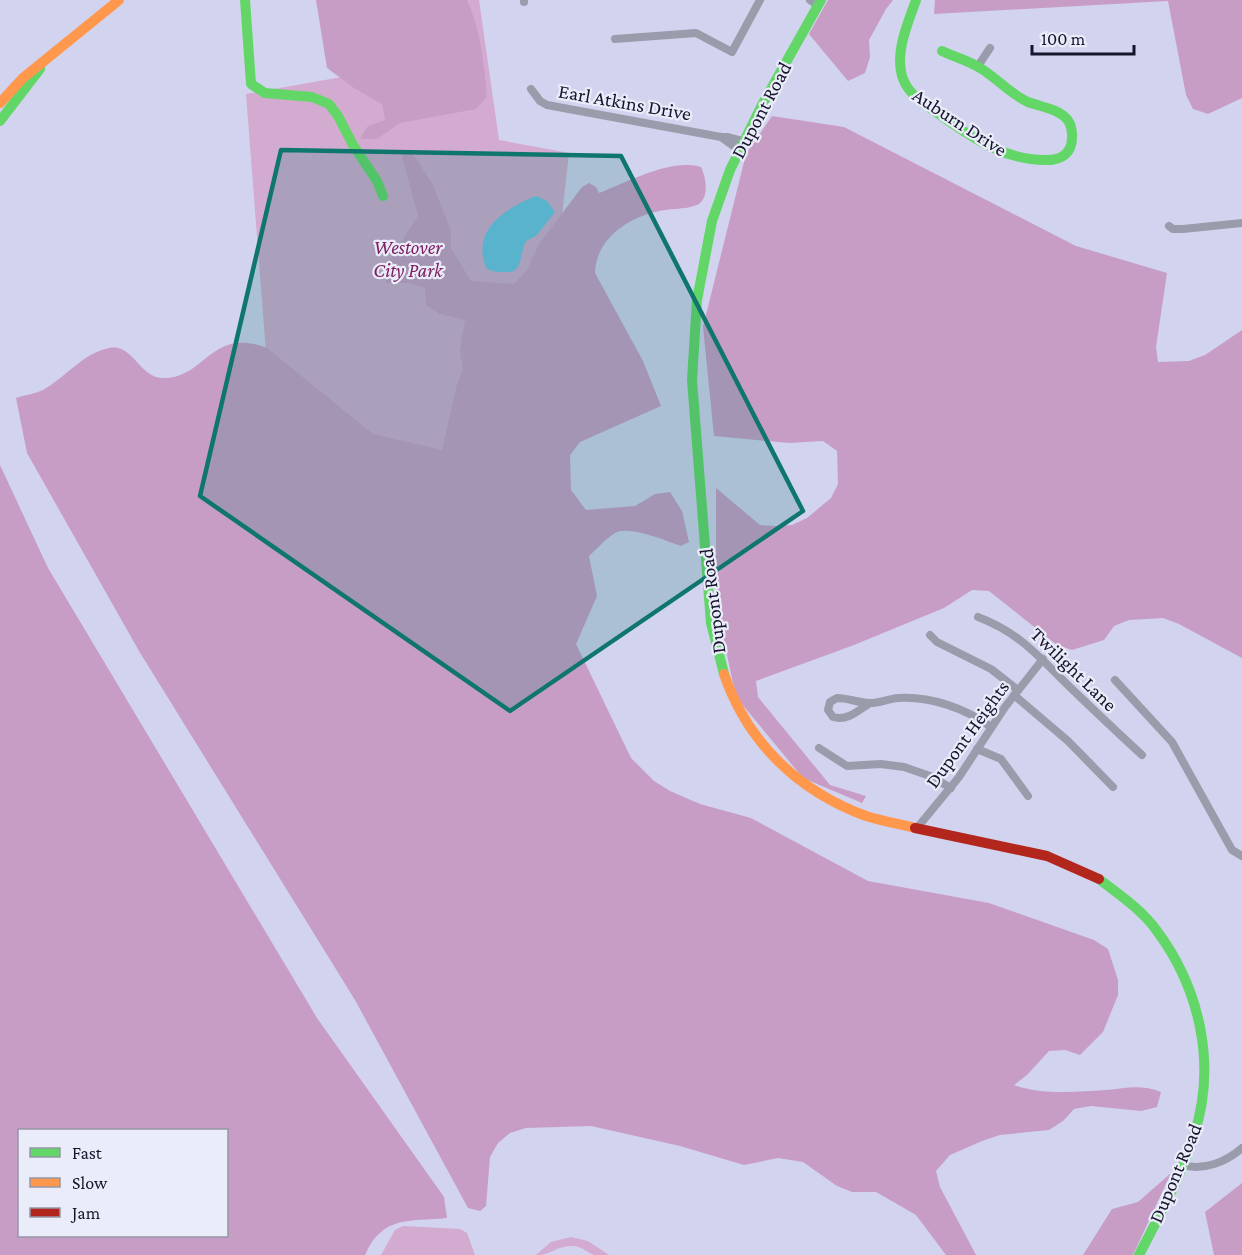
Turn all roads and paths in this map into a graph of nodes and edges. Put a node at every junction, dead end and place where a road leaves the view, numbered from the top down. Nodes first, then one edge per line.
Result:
1 (119, 0) edge
2 (245, 0) edge
3 (760, 0) edge
4 (916, 0) edge
5 (817, 2) edge
6 (615, 39) dead end
7 (990, 48) dead end
8 (942, 51) dead end
9 (45, 61) junction
10 (978, 66) junction
11 (531, 89) dead end
12 (0, 103) edge
13 (0, 121) edge
14 (741, 146) junction
15 (382, 196) dead end
16 (1242, 223) edge
17 (1169, 226) dead end
18 (978, 617) dead end
19 (930, 635) dead end
20 (1042, 659) junction
21 (1115, 680) dead end
22 (1016, 692) junction
23 (870, 703) junction
24 (991, 727) junction
25 (819, 748) dead end
26 (977, 749) junction
27 (1142, 755) dead end
28 (1113, 787) dead end
29 (951, 788) junction
30 (1028, 796) dead end
31 (916, 828) junction
32 (1242, 856) edge
33 (1242, 1148) edge
34 (1182, 1165) junction
35 (1139, 1255) edge

1 - 9 street
2 - 15 street
3 - 6 street
4 - 10 street, Auburn Drive
5 - 14 street, Dupont Road
7 - 10 street
8 - 10 street, Auburn Drive
9 - 12 street
9 - 13 street
11 - 14 street, Earl Atkins Drive
14 - 31 street, Dupont Road
16 - 17 street
18 - 20 street, Twilight Lane
19 - 22 street
20 - 22 street, Dupont Heights
20 - 27 street, Twilight Lane
21 - 32 street
22 - 24 street, Dupont Heights
22 - 28 street
23 - 23 street
23 - 24 street
24 - 26 street, Dupont Heights
25 - 29 street
26 - 29 street, Dupont Heights
26 - 30 street
29 - 31 street, Dupont Heights
31 - 34 street, Dupont Road
33 - 34 street
34 - 35 street, Dupont Road

